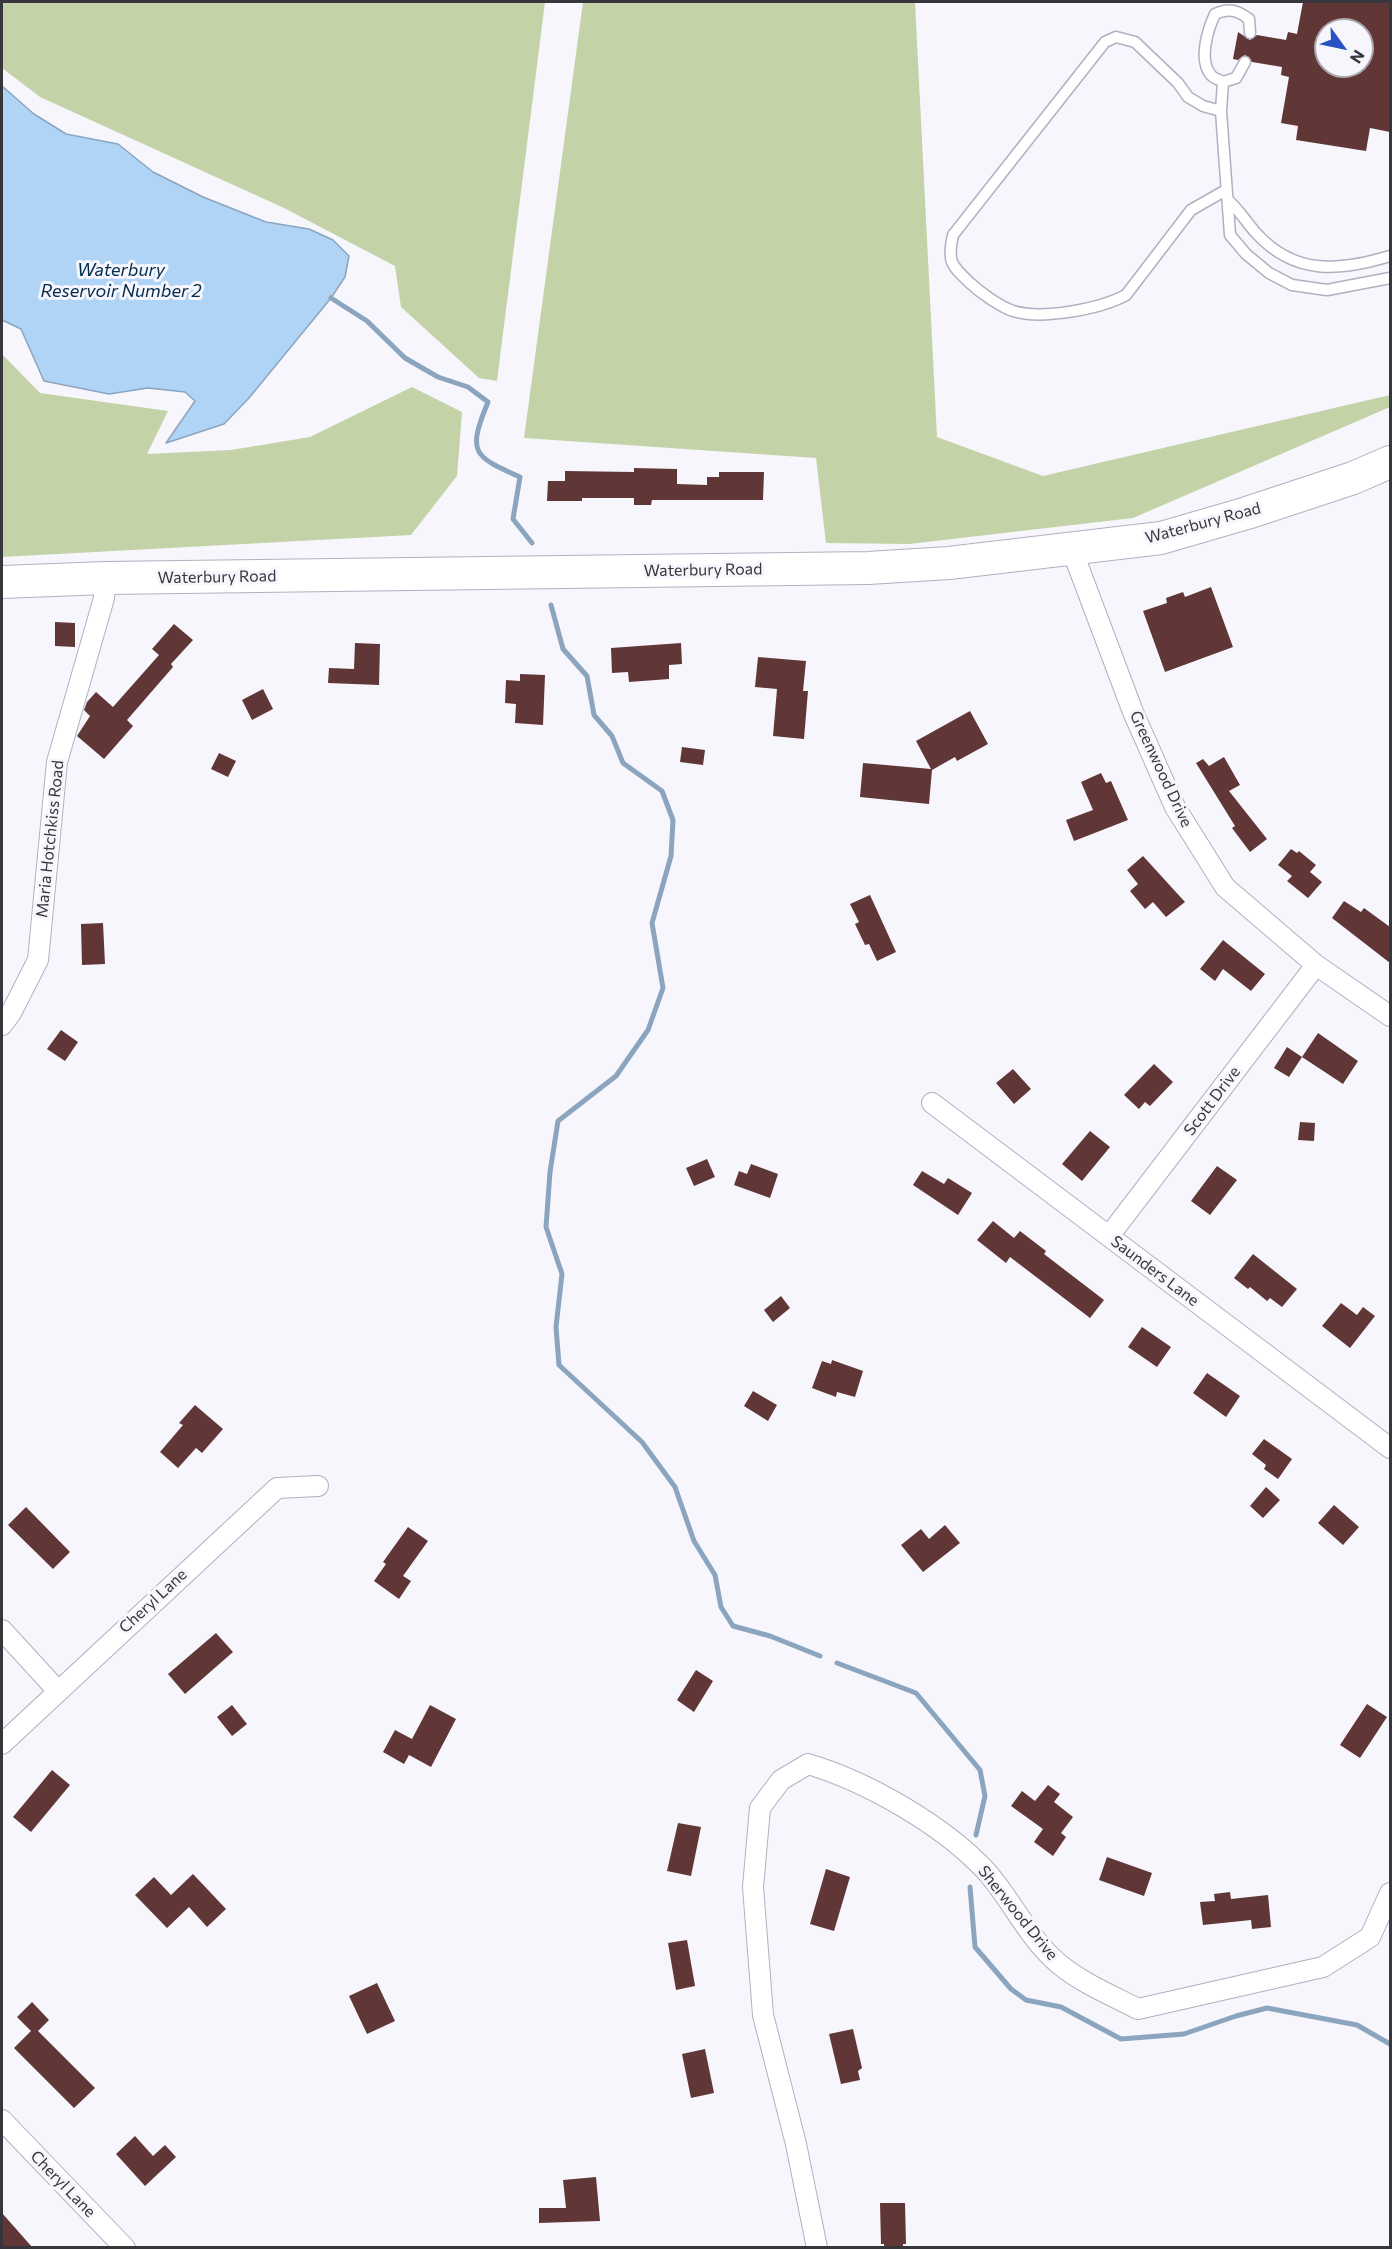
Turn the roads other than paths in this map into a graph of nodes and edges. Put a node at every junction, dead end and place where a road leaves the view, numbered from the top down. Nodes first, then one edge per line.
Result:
1 (1250, 33) dead end
2 (1245, 62) dead end
3 (1223, 82) junction
4 (1221, 111) junction
5 (1227, 195) junction
6 (1390, 256) edge
7 (1354, 266) junction
8 (1390, 278) edge
9 (1359, 286) junction
10 (1389, 464) edge
11 (1072, 550) junction
12 (106, 578) junction
13 (2, 582) edge
14 (1316, 965) junction
15 (1390, 1016) edge
16 (2, 1025) edge
17 (932, 1102) dead end
18 (1109, 1236) junction
19 (1385, 1444) edge
20 (318, 1486) dead end
21 (2, 1630) edge
22 (57, 1690) junction
23 (2, 1744) edge
24 (1390, 1893) edge
25 (2, 2120) edge
26 (125, 2247) edge
27 (817, 2247) edge

1 - 3 lane
2 - 3 lane
3 - 4 lane
4 - 5 lane
4 - 5 lane
5 - 7 lane
5 - 9 lane
6 - 7 lane
7 - 9 lane
8 - 9 lane
10 - 11 main road, Waterbury Road
11 - 12 main road, Waterbury Road
11 - 14 street, Greenwood Drive
12 - 13 main road, Waterbury Road
12 - 16 street, Maria Hotchkiss Road
14 - 15 street, Greenwood Drive
14 - 18 street, Scott Drive
17 - 18 street, Saunders Lane
18 - 19 street, Saunders Lane
20 - 22 street, Cheryl Lane
21 - 22 street
22 - 23 street, Cheryl Lane
24 - 27 street, Sherwood Drive
25 - 26 street, Cheryl Lane

